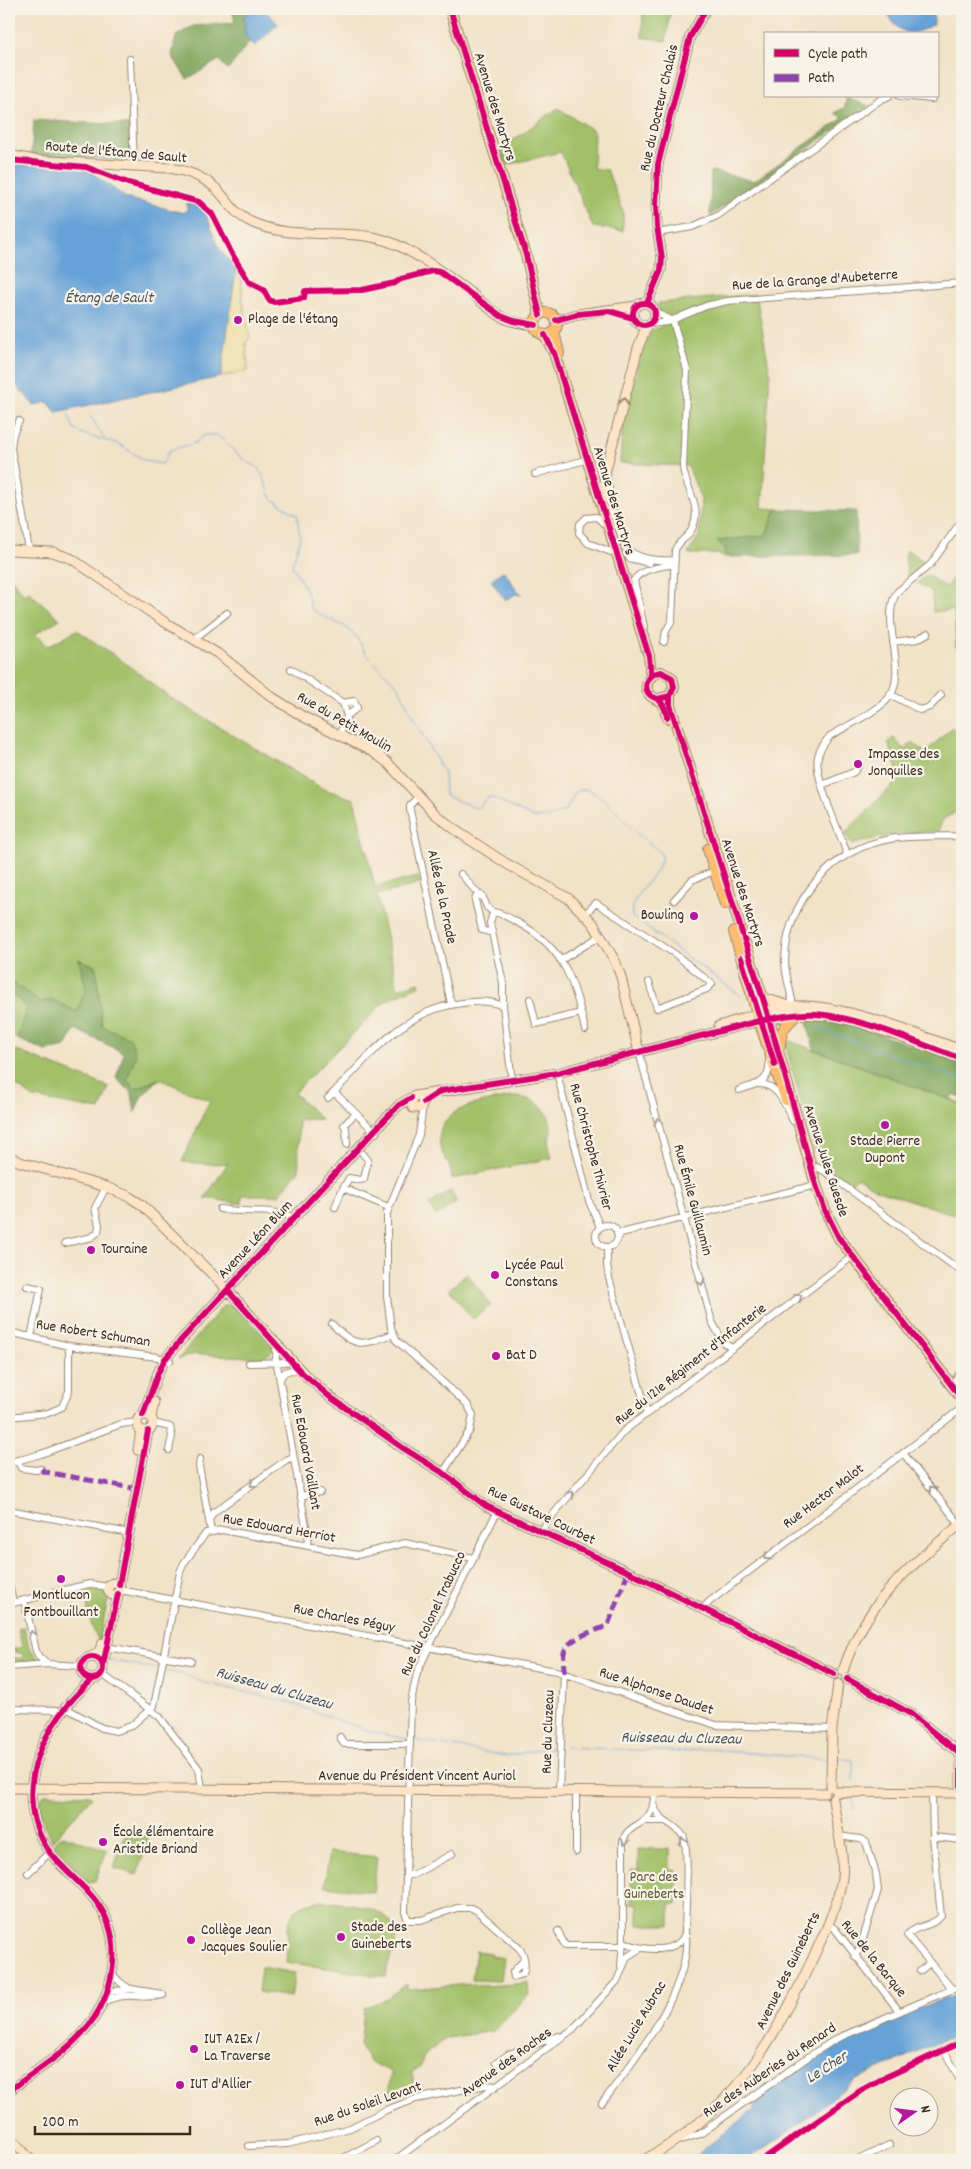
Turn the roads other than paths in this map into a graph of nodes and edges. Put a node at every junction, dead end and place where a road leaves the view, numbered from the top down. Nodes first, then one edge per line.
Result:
1 (450, 9) edge
2 (706, 9) edge
3 (130, 59) dead end
4 (884, 98) edge
5 (921, 98) edge
6 (932, 99) dead end
7 (9, 156) edge
8 (134, 167) junction
9 (657, 232) junction
10 (962, 283) edge
11 (647, 304) junction
12 (636, 306) junction
13 (609, 311) junction
14 (655, 312) junction
15 (548, 316) junction
16 (633, 318) junction
17 (673, 321) junction
18 (665, 322) junction
19 (649, 324) junction
20 (536, 325) junction
21 (550, 334) junction
22 (677, 336) junction
23 (19, 421) dead end
24 (618, 422) junction
25 (589, 459) junction
26 (535, 474) dead end
27 (603, 500) junction
28 (962, 520) edge
29 (613, 541) junction
30 (9, 550) edge
31 (29, 550) junction
32 (611, 552) dead end
33 (629, 558) dead end
34 (657, 561) junction
35 (674, 562) junction
36 (227, 613) dead end
37 (644, 627) junction
38 (928, 633) dead end
39 (194, 639) junction
40 (664, 642) dead end
41 (893, 642) junction
42 (291, 669) dead end
43 (656, 674) junction
44 (890, 694) junction
45 (941, 695) dead end
46 (670, 696) junction
47 (658, 699) junction
48 (343, 703) junction
49 (347, 716) junction
50 (339, 736) junction
51 (859, 765) dead end
52 (822, 784) junction
53 (418, 797) junction
54 (962, 836) edge
55 (848, 854) junction
56 (718, 870) junction
57 (461, 874) dead end
58 (479, 895) junction
59 (674, 900) dead end
60 (494, 912) junction
61 (585, 914) junction
62 (492, 933) junction
63 (602, 934) junction
64 (562, 960) junction
65 (650, 982) dead end
66 (764, 998) junction
67 (530, 999) dead end
68 (451, 1004) junction
69 (503, 1006) junction
70 (791, 1010) junction
71 (581, 1013) junction
72 (763, 1016) junction
73 (585, 1030) dead end
74 (767, 1043) junction
75 (962, 1050) edge
76 (644, 1051) junction
77 (781, 1059) junction
78 (962, 1059) edge
79 (557, 1074) junction
80 (512, 1081) junction
81 (756, 1084) junction
82 (739, 1090) dead end
83 (334, 1092) junction
84 (328, 1098) dead end
85 (417, 1103) junction
86 (355, 1114) junction
87 (793, 1121) junction
88 (375, 1132) junction
89 (347, 1144) dead end
90 (806, 1150) junction
91 (363, 1154) dead end
92 (9, 1156) edge
93 (812, 1168) junction
94 (816, 1185) junction
95 (106, 1187) junction
96 (343, 1188) junction
97 (335, 1207) dead end
98 (388, 1207) junction
99 (220, 1209) dead end
100 (294, 1218) junction
101 (684, 1218) junction
102 (600, 1227) junction
103 (618, 1234) junction
104 (65, 1243) dead end
105 (607, 1248) junction
106 (853, 1256) junction
107 (962, 1272) edge
108 (27, 1286) dead end
109 (228, 1291) junction
110 (332, 1324) dead end
111 (10, 1333) edge
112 (393, 1334) junction
113 (31, 1337) junction
114 (69, 1346) junction
115 (279, 1346) junction
116 (732, 1348) junction
117 (168, 1360) junction
118 (293, 1362) junction
119 (249, 1363) dead end
120 (277, 1363) junction
121 (962, 1370) edge
122 (301, 1372) junction
123 (280, 1381) junction
124 (952, 1385) junction
125 (962, 1399) edge
126 (64, 1402) junction
127 (962, 1408) edge
128 (9, 1413) edge
129 (647, 1414) junction
130 (9, 1417) edge
131 (145, 1423) junction
132 (169, 1450) dead end
133 (903, 1453) junction
134 (294, 1457) junction
135 (200, 1459) dead end
136 (17, 1460) junction
137 (9, 1463) edge
138 (41, 1469) dead end
139 (443, 1473) junction
140 (320, 1492) dead end
141 (300, 1496) junction
142 (9, 1510) edge
143 (207, 1511) junction
144 (214, 1512) junction
145 (496, 1512) junction
146 (209, 1520) junction
147 (961, 1524) edge
148 (211, 1531) junction
149 (124, 1532) junction
150 (542, 1533) junction
151 (307, 1546) junction
152 (473, 1558) junction
153 (9, 1584) edge
154 (115, 1589) junction
155 (174, 1599) junction
156 (24, 1600) junction
157 (11, 1603) edge
158 (703, 1608) junction
159 (106, 1647) junction
160 (428, 1647) junction
161 (164, 1656) junction
162 (91, 1657) junction
163 (190, 1661) dead end
164 (48, 1664) junction
165 (9, 1666) edge
166 (81, 1666) junction
167 (102, 1670) junction
168 (564, 1673) junction
169 (841, 1675) junction
170 (89, 1677) junction
171 (9, 1709) edge
172 (150, 1710) junction
173 (64, 1711) junction
174 (832, 1729) junction
175 (340, 1737) dead end
176 (410, 1744) junction
177 (961, 1754) edge
178 (9, 1788) edge
179 (32, 1788) junction
180 (45, 1788) junction
181 (202, 1789) junction
182 (408, 1790) junction
183 (559, 1792) junction
184 (576, 1792) junction
185 (654, 1792) junction
186 (831, 1793) junction
187 (932, 1793) junction
188 (961, 1794) edge
189 (654, 1806) junction
190 (35, 1819) junction
191 (646, 1821) junction
192 (665, 1821) junction
193 (838, 1836) junction
194 (933, 1837) junction
195 (962, 1840) edge
196 (50, 1852) junction
197 (576, 1852) dead end
198 (452, 1854) dead end
199 (28, 1873) dead end
200 (406, 1875) junction
201 (828, 1924) junction
202 (558, 1931) dead end
203 (685, 1933) junction
204 (622, 1944) junction
205 (671, 1948) junction
206 (639, 1949) junction
207 (855, 1956) junction
208 (684, 1959) junction
209 (524, 1960) dead end
210 (930, 1963) junction
211 (920, 1971) dead end
212 (620, 1972) junction
213 (112, 1974) junction
214 (962, 1986) edge
215 (131, 1989) junction
216 (952, 1989) junction
217 (107, 1992) junction
218 (103, 2002) junction
219 (898, 2011) junction
220 (562, 2037) junction
221 (962, 2042) edge
222 (944, 2050) junction
223 (496, 2063) dead end
224 (962, 2084) edge
225 (496, 2086) junction
226 (9, 2091) edge
227 (602, 2104) dead end
228 (9, 2136) edge
229 (376, 2141) dead end
230 (676, 2141) junction
231 (889, 2145) dead end
232 (249, 2146) dead end
233 (30, 2160) edge
234 (340, 2160) edge
235 (395, 2160) edge
236 (644, 2160) edge
237 (762, 2160) edge
238 (858, 2160) edge

1 - 15 main road, Avenue des Martyrs
2 - 9 main road, Rue du Docteur Chalais
3 - 8 street
4 - 9 street
5 - 6 street
7 - 8 main road, Route de l'Étang de Sault
8 - 20 main road, Route de l'Étang de Sault
9 - 11 main road, Rue du Docteur Chalais
10 - 17 street, Rue de la Grange d'Aubeterre
11 - 12 main road
11 - 14 main road
12 - 13 main road
12 - 16 main road
13 - 15 main road
13 - 16 main road
14 - 17 street
14 - 19 main road
15 - 20 main road
15 - 21 main road
16 - 19 main road
17 - 18 street, Rue de la Grange d'Aubeterre
17 - 22 street
18 - 19 street, Rue de la Grange d'Aubeterre
18 - 22 street
24 -> 19 main road
20 - 21 main road
21 - 25 main road, Avenue des Martyrs
22 - 35 street
23 - 31 street
24 - 27 main road
24 - 34 street
25 - 26 street
25 - 27 main road, Avenue des Martyrs
25 - 29 main road, Avenue des Martyrs
27 - 37 main road, Avenue des Martyrs
28 - 41 street
29 - 32 street
29 - 43 main road, Avenue des Martyrs
30 - 31 main road, Rue du Petit Moulin
31 - 39 main road, Rue du Petit Moulin
33 - 34 street
34 - 35 street
35 - 37 street
35 - 40 street
36 - 39 street
37 - 43 main road, Avenue des Martyrs
38 - 41 street
39 - 50 main road, Rue du Petit Moulin
41 - 44 street
42 - 48 street
43 - 46 main road
43 - 47 main road
44 - 45 street
44 - 52 street
46 - 47 main road
46 - 56 main road, Avenue des Martyrs
47 - 56 main road, Avenue des Martyrs
48 - 49 street
48 - 49 street
49 - 50 street
50 - 53 main road, Rue du Petit Moulin
51 - 52 street
52 - 55 street
53 - 61 main road, Rue du Petit Moulin
53 - 68 street, Allée de la Prade
54 - 55 street
55 - 70 street
56 - 59 street
56 - 66 main road, Avenue des Martyrs
56 - 72 main road, Avenue des Martyrs
57 - 58 street
58 - 60 street
58 - 62 street
60 - 62 street
60 - 64 street
61 - 63 main road, Rue du Petit Moulin
61 - 65 street
62 - 69 street
63 - 64 street
63 - 76 main road, Rue du Petit Moulin
64 - 71 street
66 - 70 main road
66 - 72 main road, Avenue des Martyrs
67 - 71 street
68 - 69 street
68 - 83 street
69 - 80 street
70 - 72 main road, Avenue Léon Blum
70 - 75 main road
70 - 77 main road
70 - 78 main road
71 - 73 street
72 - 74 main road, Avenue Jules Guesde
72 - 76 main road, Avenue Léon Blum
72 - 77 main road, Avenue Jules Guesde
74 - 81 street
74 - 87 main road, Avenue Jules Guesde
76 - 79 main road, Avenue Léon Blum
101 -> 76 street, Rue Émile Guillaumin
77 - 90 main road, Avenue Jules Guesde
79 - 80 main road, Avenue Léon Blum
79 - 102 street, Rue Christophe Thivrier
80 - 85 main road, Avenue Léon Blum
81 - 82 street
81 - 87 street
83 - 84 street
83 - 86 street
85 - 88 main road, Avenue Léon Blum
85 - 98 street
86 - 88 street
86 - 89 street
87 - 90 main road, Avenue Jules Guesde
88 - 100 main road, Avenue Léon Blum
88 - 109 main road, Avenue Léon Blum
90 - 93 main road, Avenue Jules Guesde
91 - 96 street
92 - 95 main road, Rue Gustave Courbet
93 - 94 main road, Avenue Jules Guesde
93 - 107 street
94 - 101 street
94 - 106 main road, Avenue Jules Guesde
95 - 104 street
95 - 109 main road, Rue Gustave Courbet
96 - 97 street
96 - 98 street
98 - 112 street
99 - 100 street
100 - 109 main road, Avenue Léon Blum
101 - 103 street
101 -> 116 street, Rue Émile Guillaumin
102 - 103 street
102 - 105 street
103 - 105 street
105 - 129 street
116 -> 106 street, Rue du 121e Régiment d'Infanterie
106 - 124 main road, Avenue Jules Guesde
108 - 113 street
109 - 115 main road, Rue Gustave Courbet
109 - 117 main road, Avenue Léon Blum
110 - 112 street
111 - 113 street, Rue Robert Schuman
112 - 139 street
113 - 114 street, Rue Robert Schuman
114 - 117 street, Rue Robert Schuman
114 - 126 street
115 - 118 main road, Rue Gustave Courbet
115 - 120 street, Rue Edouard Vaillant
116 - 129 street, Rue du 121e Régiment d'Infanterie
117 - 131 main road, Avenue Léon Blum
118 - 120 street
118 - 122 main road, Rue Gustave Courbet
119 - 120 street
120 - 123 street, Rue Edouard Vaillant
121 - 124 street
122 - 123 street
122 - 139 main road, Rue Gustave Courbet
123 - 134 street, Rue Edouard Vaillant
124 - 125 main road, Avenue Jules Guesde
126 - 128 street
126 - 130 street
127 - 133 street, Rue Hector Malot
150 -> 129 street, Rue du 121e Régiment d'Infanterie
131 - 132 street
131 - 136 street
131 - 149 main road, Avenue Léon Blum
131 - 154 main road, Avenue Léon Blum
147 -> 133 street
133 -> 158 street, Rue Hector Malot
134 - 141 street, Rue Edouard Vaillant
134 -> 144 street
135 - 143 street
136 - 137 street
136 - 138 street
139 - 145 main road, Rue Gustave Courbet
140 - 141 street
141 - 151 street, Rue Edouard Vaillant
142 - 149 street
143 - 144 street
143 - 146 street
144 - 146 street
145 - 150 main road, Rue Gustave Courbet
145 - 152 street, Rue du Colonel Trabucco
146 - 148 street
147 - 169 main road
148 - 151 street, Rue Edouard Herriot
148 - 155 street, Rue Edouard Herriot
149 - 154 main road, Avenue Léon Blum
150 - 158 main road, Rue Gustave Courbet
151 - 152 street, Rue Edouard Herriot
152 - 160 street, Rue du Colonel Trabucco
153 - 157 street
154 - 155 street, Rue Charles Péguy
154 - 156 street, Rue Charles Péguy
154 - 159 main road, Avenue Léon Blum
154 - 162 main road, Avenue Léon Blum
155 - 160 street, Rue Charles Péguy
155 - 161 street, Rue Edouard Herriot
156 - 157 street, Rue Charles Péguy
164 -> 156 street
158 - 169 main road, Rue Gustave Courbet
159 - 161 street
159 - 167 main road, Avenue Léon Blum
160 - 168 street, Rue Charles Péguy
160 - 176 street, Rue du Colonel Trabucco
161 - 163 street
161 - 172 street, Rue Edouard Herriot
162 - 166 main road, Avenue Léon Blum
162 - 167 main road
164 - 165 street
164 - 166 street
166 - 170 main road
167 - 170 main road
167 - 172 street
168 - 174 street, Rue Alphonse Daudet
168 - 183 street, Rue du Cluzeau
169 - 174 main road, Avenue des Guineberts
169 - 177 main road, Rue Gustave Courbet
170 - 173 main road
171 - 173 street
172 - 173 street
172 - 181 street
173 - 179 main road
174 - 186 main road, Avenue des Guineberts
175 - 176 street
176 - 182 street, Rue du Colonel Trabucco
177 - 188 main road, Rue Gustave Courbet
178 - 179 main road, Avenue du Président Vincent Auriol
179 - 180 main road, Avenue du Président Vincent Auriol
179 - 190 main road
180 - 181 main road, Avenue du Président Vincent Auriol
180 - 190 main road
181 - 182 main road, Avenue du Président Vincent Auriol
182 - 183 main road, Avenue du Président Vincent Auriol
182 - 200 street, Rue du Colonel Trabucco
183 - 184 main road, Avenue du Président Vincent Auriol
184 - 185 main road, Avenue du Président Vincent Auriol
184 - 197 street
185 - 186 main road, Avenue du Président Vincent Auriol
185 - 189 street
186 - 187 main road, Avenue du Président Vincent Auriol
186 - 193 main road, Avenue des Guineberts
187 - 188 main road, Avenue du Président Vincent Auriol
187 - 194 street
189 - 191 street
189 - 192 street, Allée Lucie Aubrac
190 - 196 main road
191 - 192 street
191 -> 204 street
203 -> 192 street, Allée Lucie Aubrac
193 - 201 main road, Avenue des Guineberts
193 - 207 street
194 - 195 street
194 - 210 street
196 - 199 street
196 - 213 main road
198 - 200 street
200 - 209 street, Rue du Colonel Trabucco
201 - 207 street, Rue de la Barque
201 - 230 main road, Avenue des Guineberts
202 - 204 street
203 - 205 street
203 - 208 street, Allée Lucie Aubrac
204 - 206 street
204 - 212 street
205 - 206 street
205 - 208 street
206 - 212 street, Avenue des Roches
207 - 219 street, Rue de la Barque
208 - 227 street, Allée Lucie Aubrac
210 - 211 street
210 - 216 street
212 - 220 street, Avenue des Roches
213 - 215 street
213 - 217 main road
214 - 216 street, Rue des Auberies du Renard
215 - 217 street
215 - 218 street
216 - 219 street, Rue des Auberies du Renard
217 - 218 main road
218 - 226 main road
219 - 230 street, Rue des Auberies du Renard
220 - 223 street
220 - 225 street, Avenue des Roches
221 - 222 street
222 - 224 street
222 - 237 street
225 - 232 street, Rue du Soleil Levant
225 - 235 street, Avenue des Roches
228 - 233 main road
229 - 234 street
230 - 236 main road, Avenue des Guineberts
231 - 238 street

